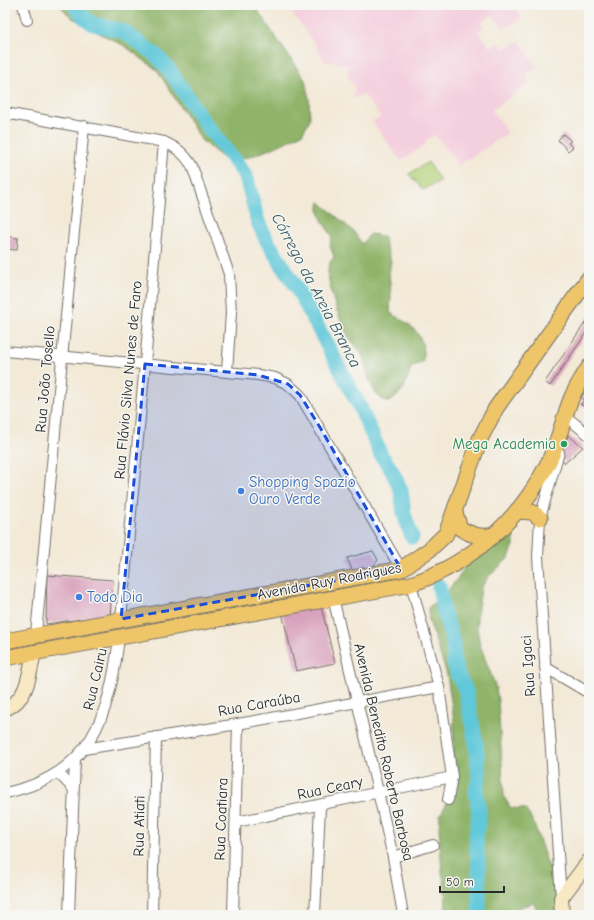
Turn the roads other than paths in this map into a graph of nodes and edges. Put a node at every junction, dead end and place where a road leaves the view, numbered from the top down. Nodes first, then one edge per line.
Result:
1 (24, 5) edge
2 (27, 20) dead end
3 (5, 113) edge
4 (84, 126) junction
5 (164, 142) junction
6 (589, 278) edge
7 (5, 351) edge
8 (63, 356) junction
9 (145, 364) junction
10 (589, 367) edge
11 (227, 371) junction
12 (567, 417) junction
13 (589, 435) edge
14 (517, 511) junction
15 (455, 513) junction
16 (540, 518) junction
17 (494, 535) junction
18 (401, 569) junction
19 (411, 584) junction
20 (333, 597) junction
21 (121, 619) junction
22 (36, 634) junction
23 (119, 638) junction
24 (5, 641) edge
25 (34, 652) junction
26 (5, 658) edge
27 (545, 667) junction
28 (439, 687) junction
29 (589, 693) edge
30 (358, 702) junction
31 (5, 709) edge
32 (238, 724) junction
33 (156, 737) junction
34 (84, 749) junction
35 (75, 759) junction
36 (58, 773) junction
37 (452, 777) junction
38 (73, 788) junction
39 (5, 793) edge
40 (379, 793) junction
41 (448, 800) dead end
42 (320, 806) junction
43 (236, 822) junction
44 (433, 844) dead end
45 (393, 857) junction
46 (589, 861) edge
47 (561, 898) junction
48 (69, 915) edge
49 (152, 915) edge
50 (233, 915) edge
51 (316, 915) edge
52 (403, 915) edge
53 (562, 915) edge

1 - 2 street
3 - 4 street
4 - 5 street
4 - 8 street, Rua João Tosello
5 - 9 street, Rua Flávio Silva Nunes de Faro
5 - 11 street
6 - 15 main road, Avenida Ruy Rodrigues
7 - 8 street
8 - 9 street
8 - 22 street, Rua João Tosello
9 - 11 street
9 - 21 street, Rua Flávio Silva Nunes de Faro
10 - 12 main road, Avenida Ruy Rodrigues
11 - 18 street
12 - 13 street
12 - 14 main road, Avenida Ruy Rodrigues
12 - 16 street, Rua Igaci
14 - 16 main road
14 - 17 main road, Avenida Ruy Rodrigues
15 - 17 main road
15 - 18 main road, Avenida Ruy Rodrigues
16 - 27 street, Rua Igaci
17 - 19 main road, Avenida Ruy Rodrigues
18 - 19 main road
18 - 21 main road, Avenida Ruy Rodrigues
19 - 20 main road, Avenida Ruy Rodrigues
19 - 28 street
20 - 23 main road, Avenida Ruy Rodrigues
20 - 30 street, Avenida Benedito Roberto Barbosa
21 - 22 main road, Avenida Ruy Rodrigues
21 - 23 main road
22 - 24 main road, Avenida Ruy Rodrigues
23 - 25 main road, Avenida Ruy Rodrigues
23 - 34 street, Rua Cairu
25 - 26 main road, Avenida Ruy Rodrigues
25 - 31 street
27 - 29 street
27 - 47 street, Rua Igaci
28 - 30 street, Rua Caraúba
28 - 37 street
30 - 32 street, Rua Caraúba
30 - 40 street, Avenida Benedito Roberto Barbosa
32 - 33 street, Rua Caraúba
32 - 43 street, Rua Coatiara
33 - 34 street, Rua Caraúba
33 - 49 street, Rua Atiati
34 - 35 street, Rua Cairu
35 - 36 street, Rua Cairu
35 - 38 street
36 - 38 street
36 - 39 street, Rua Cairu
37 - 40 street, Rua Ceary
37 - 41 street
38 - 48 street
40 - 42 street, Rua Ceary
40 - 45 street, Avenida Benedito Roberto Barbosa
42 - 43 street, Rua Ceary
42 - 51 street
43 - 50 street, Rua Coatiara
44 - 45 street
45 - 52 street, Avenida Benedito Roberto Barbosa
46 - 47 street
47 - 53 street, Rua Igaci

